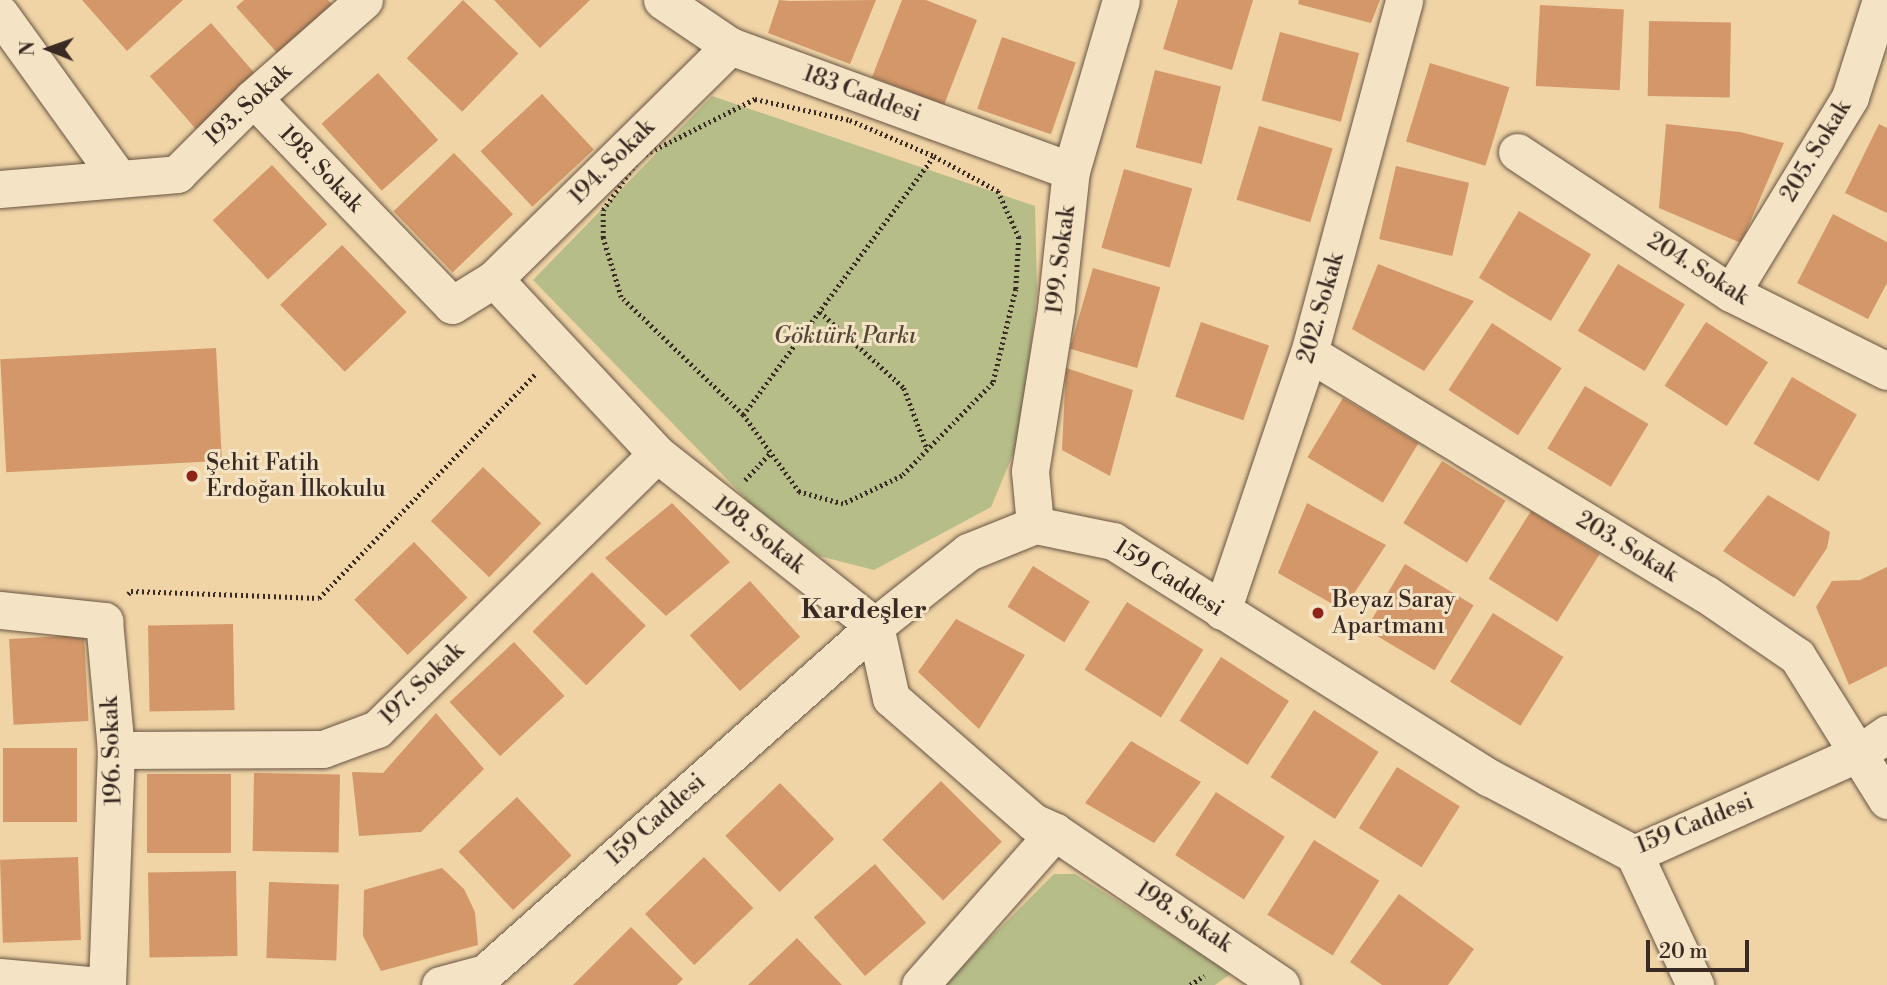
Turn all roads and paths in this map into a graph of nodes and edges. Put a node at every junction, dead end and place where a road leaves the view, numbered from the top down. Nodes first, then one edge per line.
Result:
1 (15, 0) edge
2 (364, 0) edge
3 (662, 0) edge
4 (1121, 0) edge
5 (1404, 0) edge
6 (1881, 0) edge
7 (0, 14) edge
8 (730, 46) junction
9 (253, 98) junction
10 (1517, 152) dead end
11 (934, 156) junction
12 (1071, 171) junction
13 (120, 179) junction
14 (0, 189) edge
15 (494, 279) junction
16 (1731, 293) junction
17 (820, 312) junction
18 (559, 349) junction
19 (1309, 353) junction
20 (1887, 371) edge
21 (743, 415) junction
22 (927, 449) junction
23 (657, 454) junction
24 (1035, 524) junction
25 (0, 610) edge
26 (1222, 611) junction
27 (104, 621) junction
28 (875, 626) junction
29 (1874, 743) edge
30 (116, 750) junction
31 (1887, 800) edge
32 (1055, 832) junction
33 (1634, 854) junction
34 (0, 977) edge
35 (90, 985) edge
36 (107, 985) edge
37 (440, 985) edge
38 (920, 985) edge
39 (1281, 985) edge
40 (1695, 985) edge

1 - 7 street
2 - 9 street, 193. Sokak
3 - 8 street, 183 Caddesi
4 - 12 street, 199. Sokak
5 - 19 street, 202. Sokak
6 - 16 street, 205. Sokak
7 - 13 street
8 - 12 street, 183 Caddesi
8 - 15 street, 194. Sokak
9 - 13 street, 193. Sokak
9 - 15 street, 198. Sokak
10 - 16 street, 204. Sokak
11 - 17 path
11 - 21 path
11 - 22 path
12 - 24 street, 199. Sokak
13 - 14 street, 193. Sokak
15 - 18 street, 198. Sokak
16 - 20 street, 204. Sokak
17 - 21 path
17 - 22 path
18 - 23 street, 198. Sokak
18 - 27 path
19 - 26 street, 202. Sokak
19 - 29 street, 203. Sokak
21 - 22 path
23 - 28 street, 198. Sokak
23 - 30 street, 197. Sokak
24 - 26 street, 159 Caddesi
24 - 28 street, 159 Caddesi
25 - 27 street
26 - 33 street, 159 Caddesi
27 - 30 street, 196. Sokak
28 - 32 street, 198. Sokak
28 - 37 street, 159 Caddesi
29 - 31 street, 203. Sokak
29 - 33 street, 159 Caddesi
30 - 36 street, 196. Sokak
32 - 38 street
32 - 39 street, 198. Sokak
33 - 40 street
34 - 35 street

